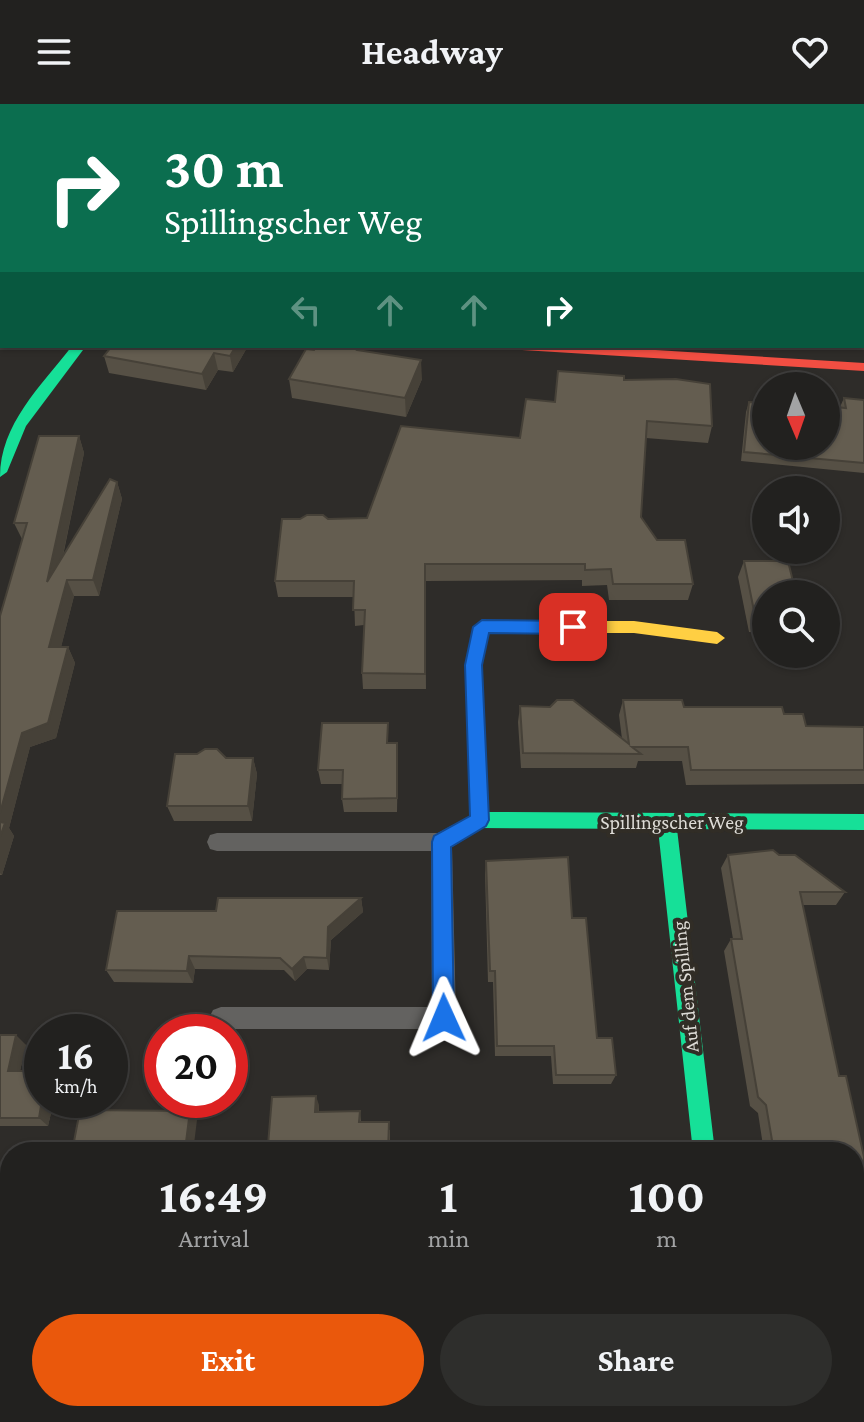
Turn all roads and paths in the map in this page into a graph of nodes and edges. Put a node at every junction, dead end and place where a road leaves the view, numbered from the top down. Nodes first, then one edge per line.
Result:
1 (730, 104) edge
2 (750, 104) edge
3 (77, 348) edge
4 (555, 348) edge
5 (864, 367) edge
6 (0, 472) edge
7 (717, 638) dead end
8 (479, 820) junction
9 (667, 822) junction
10 (864, 822) edge
11 (217, 842) dead end
12 (441, 842) junction
13 (248, 1018) edge
14 (703, 1142) edge

1 - 2 lane
3 - 6 street
4 - 5 street
7 - 8 street
8 - 9 street, Spillingscher Weg
8 - 12 lane
9 - 10 street, Spillingscher Weg
9 - 14 street, Auf dem Spilling
11 - 12 lane
12 - 13 lane

